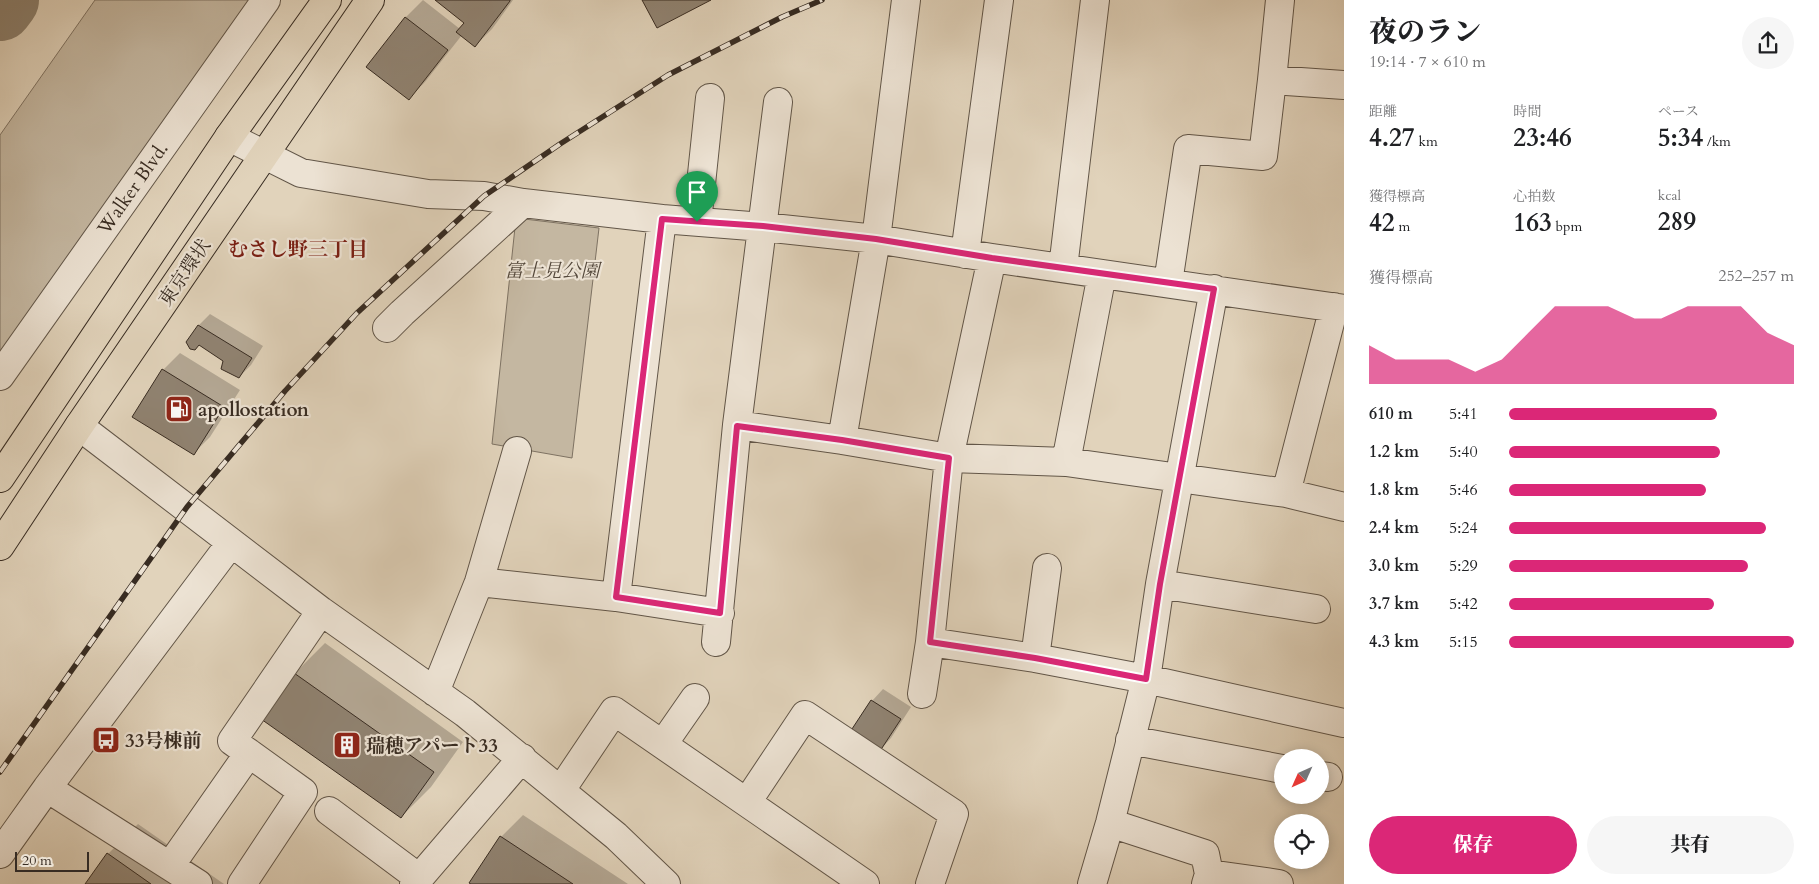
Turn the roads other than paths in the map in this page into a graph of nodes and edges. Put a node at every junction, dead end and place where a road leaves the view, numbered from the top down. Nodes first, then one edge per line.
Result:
1 (266, 0) edge
2 (327, 0) edge
3 (370, 0) edge
4 (906, 0) edge
5 (999, 0) edge
6 (1096, 0) edge
7 (1280, 0) edge
8 (1272, 80) junction
9 (1344, 85) edge
10 (710, 98) dead end
11 (778, 102) dead end
12 (229, 137) junction
13 (264, 155) junction
14 (523, 203) junction
15 (662, 219) junction
16 (697, 222) junction
17 (763, 226) junction
18 (876, 239) junction
19 (965, 254) junction
20 (992, 258) junction
21 (1064, 268) junction
22 (1102, 274) junction
23 (1168, 283) junction
24 (1214, 289) junction
25 (1339, 308) edge
26 (387, 328) dead end
27 (0, 376) edge
28 (79, 426) junction
29 (737, 426) junction
30 (842, 440) junction
31 (517, 451) dead end
32 (949, 458) junction
33 (1066, 462) junction
34 (0, 478) edge
35 (1178, 479) junction
36 (1286, 493) junction
37 (1344, 507) edge
38 (231, 543) junction
39 (0, 546) edge
40 (1047, 568) dead end
41 (479, 582) junction
42 (1160, 584) junction
43 (616, 597) junction
44 (1316, 609) dead end
45 (321, 611) junction
46 (720, 613) junction
47 (716, 642) dead end
48 (930, 642) junction
49 (1035, 658) junction
50 (1146, 679) junction
51 (436, 692) junction
52 (922, 694) dead end
53 (695, 698) dead end
54 (1344, 723) edge
55 (1130, 740) junction
56 (663, 744) junction
57 (249, 754) junction
58 (522, 758) junction
59 (1274, 767) edge
60 (47, 788) junction
61 (560, 790) junction
62 (747, 802) junction
63 (329, 811) dead end
64 (1110, 823) junction
65 (0, 854) edge
66 (170, 866) junction
67 (1207, 879) edge
68 (417, 881) edge
69 (198, 884) edge
70 (242, 884) edge
71 (666, 884) edge
72 (864, 884) edge
73 (930, 884) edge
74 (1092, 884) edge
75 (1279, 884) edge

1 - 27 street, Walker Blvd.
2 - 12 highway, 東京環状
3 - 13 highway, 東京環状
4 - 18 street
5 - 19 street
6 - 21 street
7 - 8 street
8 - 9 street
8 - 23 street
10 - 16 street
11 - 17 street
12 - 13 street
12 - 34 highway, 東京環状
13 - 14 street
13 - 28 highway, 東京環状
14 - 15 street
14 - 26 street
15 - 16 street
15 - 43 street
16 - 17 street
17 - 18 street
17 - 29 street
18 - 19 street
18 - 30 street
19 - 20 street
20 - 21 street
20 - 32 street
21 - 22 street
22 - 23 street
22 - 33 street
23 - 24 street
24 - 25 street
24 - 35 street
25 - 36 street
28 - 38 street
28 - 39 highway, 東京環状
29 - 30 street
29 - 46 street
30 - 32 street
31 - 41 street
32 - 33 street
32 - 48 street
33 - 35 street
35 - 36 street
35 - 42 street
36 - 37 street
38 - 45 street
38 - 60 street
40 - 49 street
41 - 43 street
41 - 51 street
42 - 44 street
42 - 50 street
43 - 46 street
45 - 51 street
45 - 57 street
46 - 47 street
48 - 49 street
48 - 52 street
49 - 50 street
50 - 54 street
50 - 55 street
51 - 58 street
53 - 56 street
55 - 59 street
55 - 64 street
56 - 61 street
56 - 62 street
57 - 66 street
57 - 70 street
58 - 61 street
58 - 68 street
60 - 65 street
60 - 66 street
61 - 71 street
62 - 72 street
62 - 73 street
63 - 68 street
64 - 67 street
64 - 74 street
66 - 69 street
67 - 75 street

